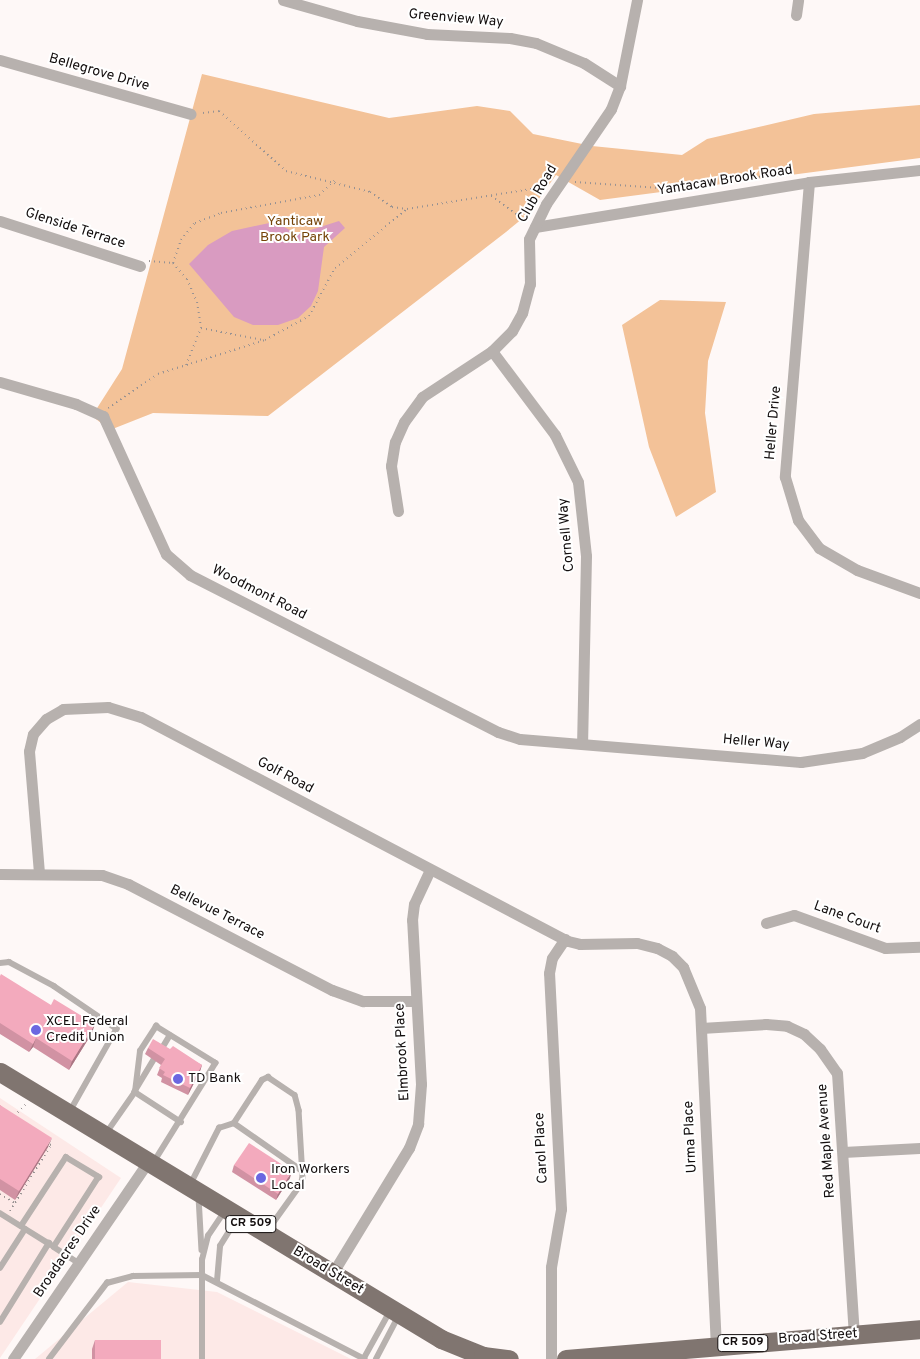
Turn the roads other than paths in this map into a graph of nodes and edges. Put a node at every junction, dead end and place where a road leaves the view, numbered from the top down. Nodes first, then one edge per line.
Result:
1 (283, 0) edge
2 (637, 0) edge
3 (798, 0) edge
4 (796, 15) dead end
5 (0, 60) edge
6 (620, 86) junction
7 (191, 114) road end
8 (920, 170) edge
9 (809, 182) junction
10 (0, 221) edge
11 (535, 227) junction
12 (140, 266) road end
13 (492, 351) junction
14 (0, 382) edge
15 (398, 510) dead end
16 (920, 593) edge
17 (920, 724) edge
18 (582, 743) junction
19 (430, 869) junction
20 (40, 873) junction
21 (0, 874) edge
22 (766, 923) dead end
23 (565, 939) junction
24 (655, 947) joint
25 (920, 947) edge
26 (0, 963) edge
27 (416, 1001) junction
28 (701, 1028) junction
29 (170, 1035) junction
30 (160, 1051) edge
31 (154, 1060) edge
32 (0, 1072) edge
33 (135, 1092) junction
34 (69, 1114) junction
35 (181, 1122) junction
36 (234, 1123) junction
37 (104, 1136) junction
38 (920, 1148) edge
39 (843, 1152) junction
40 (149, 1164) junction
41 (301, 1170) junction
42 (193, 1190) junction
43 (0, 1213) edge
44 (232, 1213) junction
45 (23, 1227) junction
46 (266, 1233) junction
47 (51, 1245) junction
48 (202, 1260) junction
49 (79, 1263) junction
50 (0, 1268) edge
51 (332, 1274) junction
52 (202, 1275) junction
53 (217, 1281) junction
54 (395, 1311) junction
55 (0, 1322) edge
56 (920, 1330) edge
57 (854, 1334) junction
58 (716, 1345) junction
59 (13, 1359) edge
60 (49, 1359) edge
61 (202, 1359) edge
62 (364, 1359) edge
63 (376, 1359) edge
64 (509, 1359) edge
65 (551, 1359) edge
66 (566, 1359) edge

1 - 6 street, Greenview Way
2 - 6 street, Club Road
3 - 4 street
5 - 7 street, Bellegrove Drive
6 - 11 street, Club Road
8 - 9 street, Yantacaw Brook Road
9 - 11 street, Yantacaw Brook Road
9 - 16 street, Heller Drive
10 - 12 street, Glenside Terrace
11 - 13 street, Club Road
13 - 15 street, Club Road
13 - 18 street, Cornell Way
14 - 18 street, Woodmont Road
17 - 18 street, Heller Way
19 - 20 street, Golf Road
19 - 23 street, Golf Road
19 - 27 street, Elmbrook Place
20 - 21 street, Bellevue Terrace
20 - 27 street, Bellevue Terrace
22 - 25 street, Lane Court
23 - 24 street, Golf Road
23 - 65 street, Carol Place
24 - 28 street, Urma Place
26 - 34 lane
27 - 51 street, Elmbrook Place
28 - 39 street, Red Maple Avenue
28 - 58 street, Urma Place
29 - 30 lane
29 - 33 lane
29 - 35 lane
31 - 33 lane
32 - 34 main road, Broad Street / CR 509
33 - 35 lane
33 - 37 lane
34 - 37 main road, Broad Street / CR 509
35 - 40 lane
36 - 41 lane
36 - 41 lane
36 - 42 lane
37 - 40 main road, Broad Street / CR 509
38 - 39 street
39 - 57 street, Red Maple Avenue
40 - 42 main road, Broad Street / CR 509
40 - 49 street, Broadacres Drive
41 - 46 lane
42 - 44 main road, Broad Street / CR 509
42 - 48 lane
43 - 45 lane
44 - 46 main road, Broad Street / CR 509
44 - 48 lane
44 - 53 lane
45 - 47 lane
45 - 47 lane
45 - 50 lane
46 - 51 main road, Broad Street / CR 509
47 - 49 lane
47 - 55 lane
48 - 52 lane
49 - 59 street, Broadacres Drive
51 - 54 main road, Broad Street / CR 509
52 - 53 lane
52 - 60 lane
52 - 61 lane
53 - 62 lane
54 - 62 lane
54 - 63 lane
54 - 64 main road, Broad Street / CR 509
56 - 57 main road, Broad Street / CR 509
57 - 58 main road, Broad Street / CR 509
58 - 66 main road, Broad Street / CR 509

